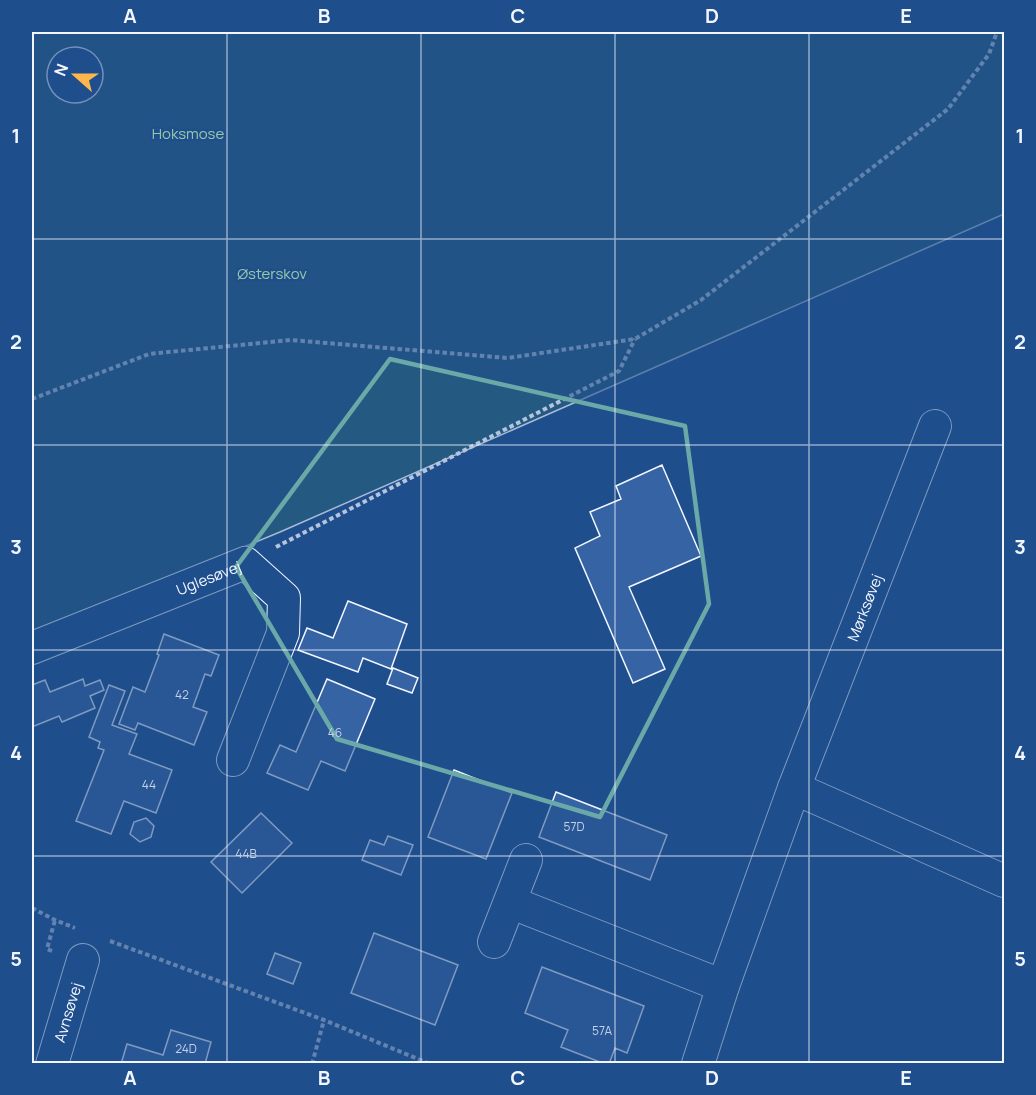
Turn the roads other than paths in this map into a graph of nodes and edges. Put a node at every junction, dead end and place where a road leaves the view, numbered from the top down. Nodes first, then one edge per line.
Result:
1 (935, 426) dead end
2 (32, 648) edge
3 (233, 760) dead end
4 (794, 788) junction
5 (526, 860) dead end
6 (1005, 881) edge
7 (510, 902) junction
8 (494, 942) dead end
9 (91, 949) road end
10 (723, 986) junction
11 (52, 1064) edge
12 (698, 1064) edge

1 - 4 street, Mørksøvej
2 - 3 street, Uglesøvej
4 - 6 street
4 - 10 street, Mørksøvej
5 - 7 street
7 - 8 street
7 - 10 street
9 - 11 street, Avnsøvej
10 - 12 street, Mørksøvej

